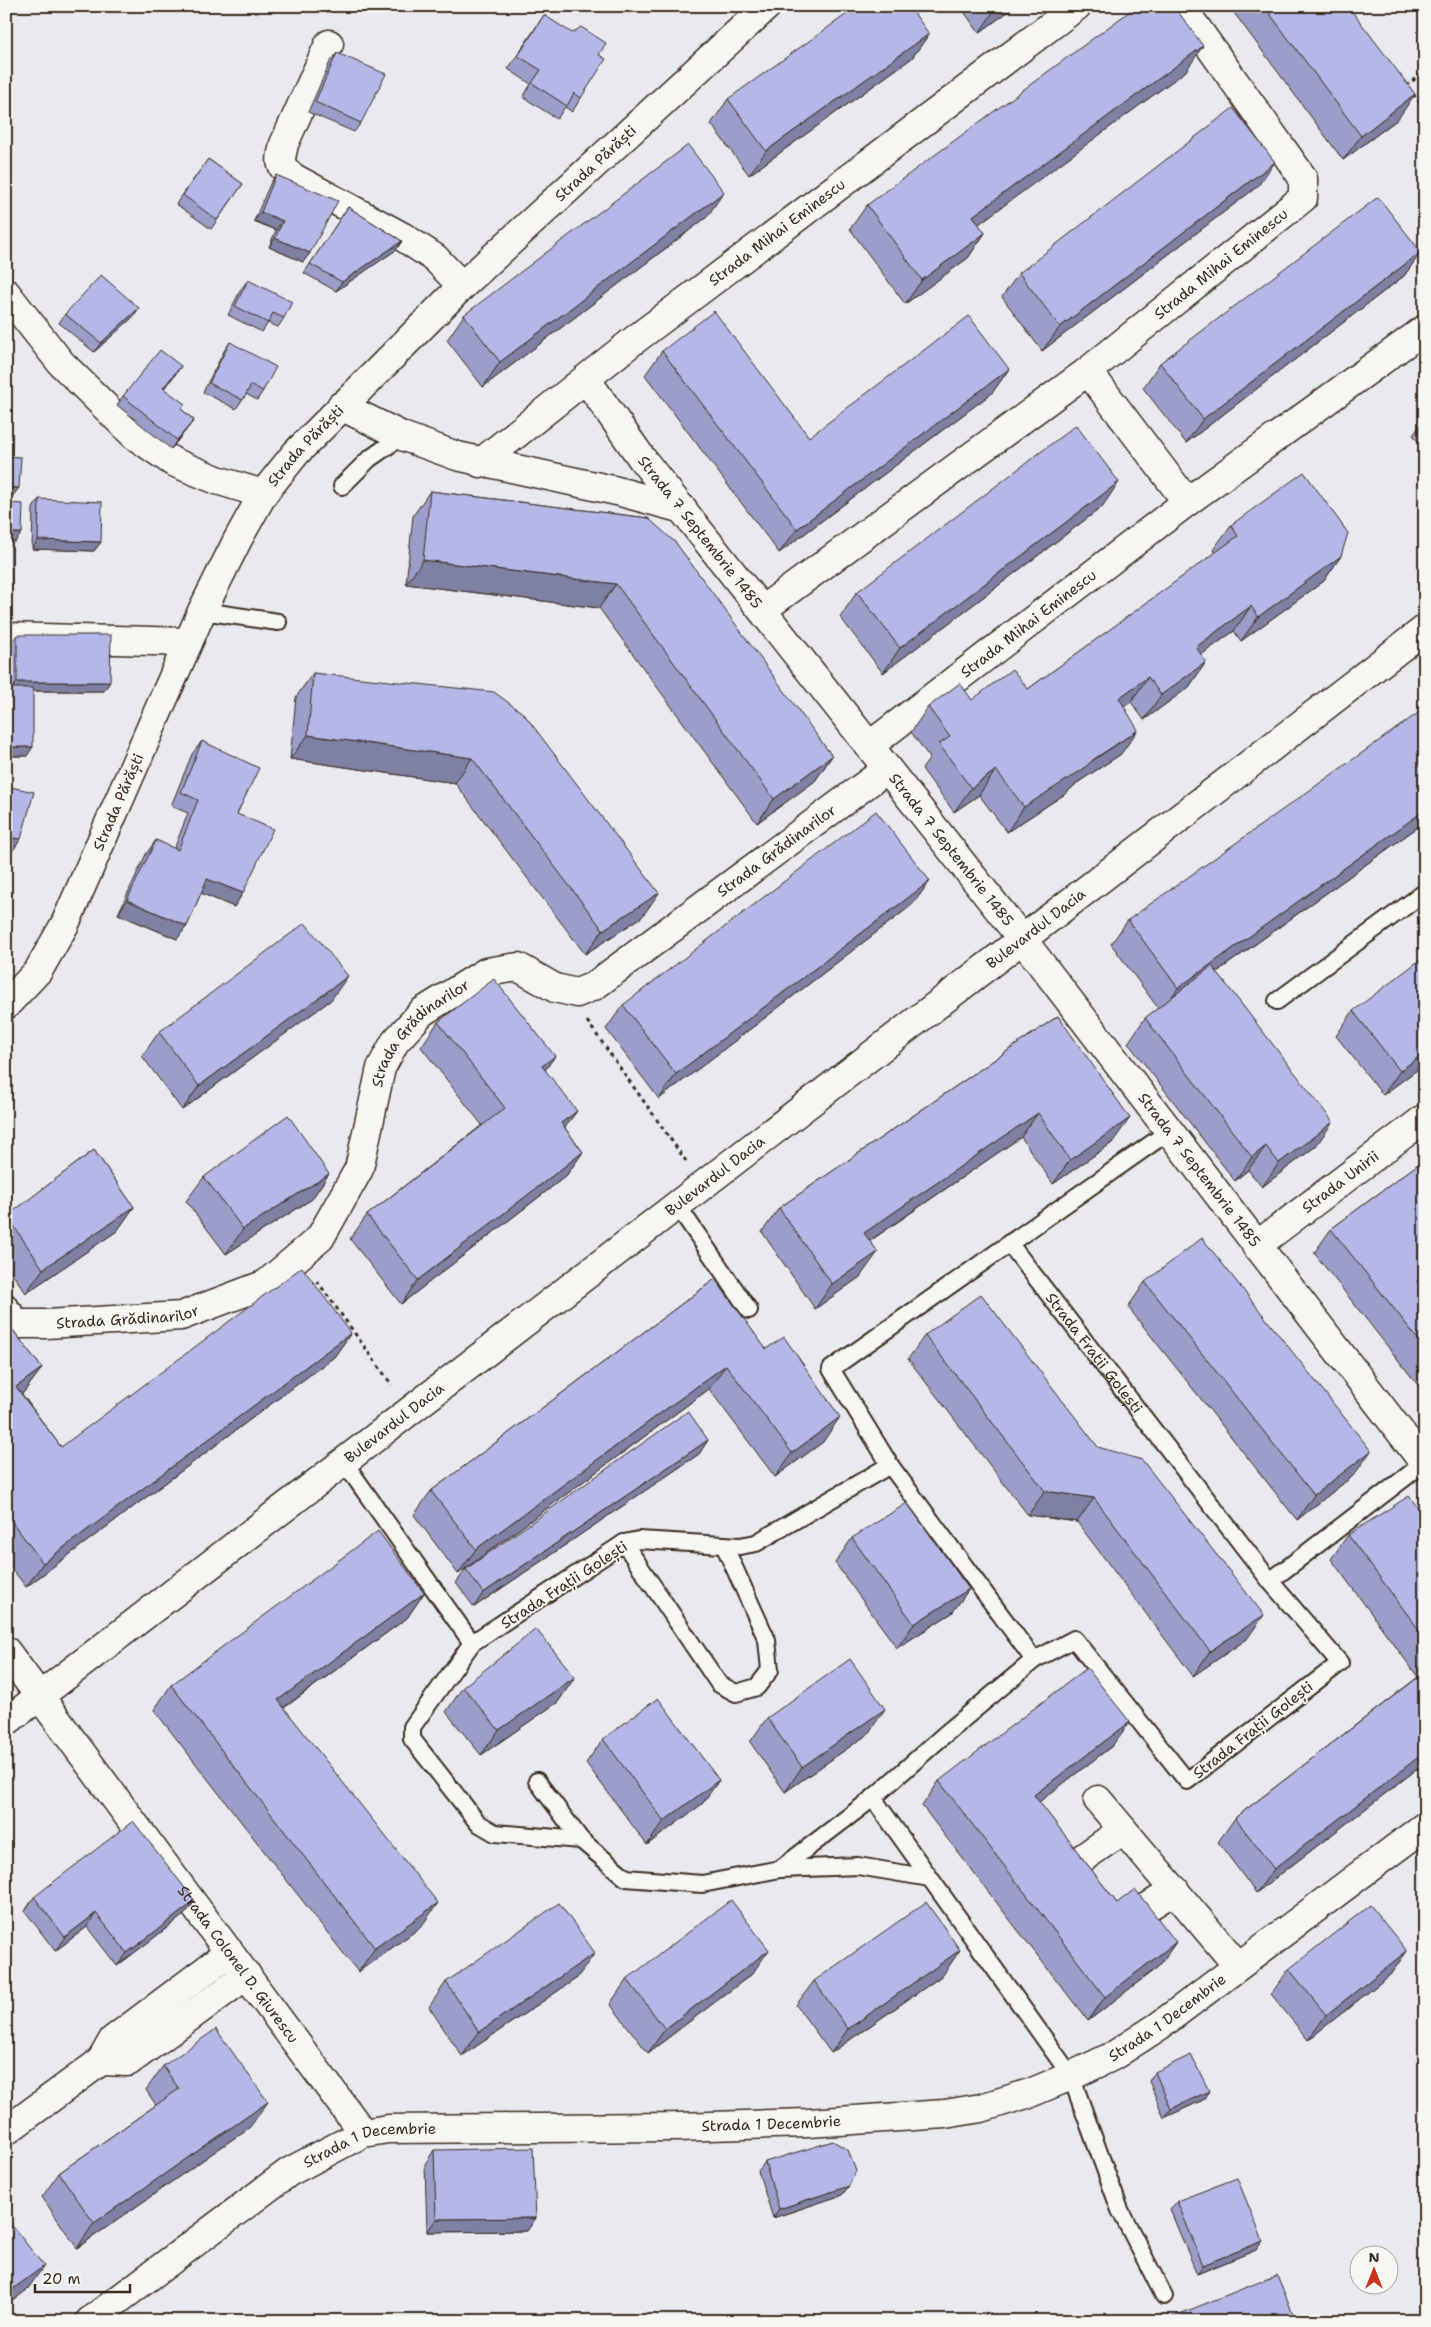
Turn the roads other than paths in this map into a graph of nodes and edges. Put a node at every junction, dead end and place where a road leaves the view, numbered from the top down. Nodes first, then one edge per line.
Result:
1 (767, 6) edge
2 (1077, 6) edge
3 (1181, 6) edge
4 (329, 44) dead end
5 (462, 286) junction
6 (6, 293) edge
7 (1425, 329) edge
8 (1088, 372) junction
9 (586, 379) junction
10 (341, 406) junction
11 (402, 436) junction
12 (480, 463) junction
13 (342, 486) dead end
14 (263, 494) junction
15 (1187, 502) junction
16 (683, 510) junction
17 (762, 610) junction
18 (202, 611) junction
19 (278, 622) dead end
20 (1425, 629) edge
21 (6, 637) edge
22 (188, 642) junction
23 (870, 746) junction
24 (887, 769) junction
25 (1425, 892) edge
26 (1022, 939) junction
27 (1278, 1001) dead end
28 (6, 1005) edge
29 (1425, 1118) edge
30 (1168, 1132) junction
31 (677, 1205) junction
32 (1009, 1243) junction
33 (1256, 1246) junction
34 (6, 1301) edge
35 (749, 1310) dead end
36 (16, 1324) edge
37 (344, 1462) junction
38 (1424, 1463) edge
39 (890, 1464) junction
40 (624, 1542) junction
41 (724, 1545) junction
42 (1270, 1581) junction
43 (472, 1643) junction
44 (6, 1651) edge
45 (1034, 1660) junction
46 (40, 1696) junction
47 (6, 1722) edge
48 (537, 1781) dead end
49 (873, 1798) junction
50 (1098, 1800) dead end
51 (1425, 1826) edge
52 (1123, 1830) junction
53 (581, 1840) junction
54 (780, 1869) junction
55 (1064, 1871) edge
56 (930, 1878) junction
57 (1175, 1890) junction
58 (1127, 1920) edge
59 (230, 1952) junction
60 (1238, 1966) junction
61 (247, 1975) junction
62 (100, 2061) junction
63 (1071, 2076) junction
64 (6, 2131) edge
65 (364, 2132) junction
66 (1164, 2296) dead end
67 (90, 2321) edge

1 - 5 street, Strada Părăști
2 - 9 street, Strada Mihai Eminescu
3 - 8 street, Strada Mihai Eminescu
4 - 5 street
5 - 10 street, Strada Părăști
6 - 14 street
7 - 15 street, Strada Mihai Eminescu
8 - 15 street
8 - 17 street
9 - 12 street, Strada Mihai Eminescu
9 - 16 street, Strada 7 Septembrie 1485
10 - 11 street
10 - 14 street, Strada Părăști
11 - 12 street
11 - 13 lane
12 - 16 street
14 - 18 street, Strada Părăști
15 - 23 street, Strada Mihai Eminescu
16 - 17 street, Strada 7 Septembrie 1485
17 - 23 street, Strada 7 Septembrie 1485
18 - 19 lane
18 - 22 street, Strada Părăști
20 - 26 street, Bulevardul Dacia
21 - 22 street
22 - 28 street, Strada Părăști
23 - 24 street, Strada 7 Septembrie 1485
24 - 26 street, Strada 7 Septembrie 1485
24 - 36 street, Strada Grădinarilor
25 - 27 lane
26 - 30 street, Strada 7 Septembrie 1485
26 - 31 street, Bulevardul Dacia
29 - 33 street, Strada Unirii
30 - 32 lane
30 - 33 street, Strada 7 Septembrie 1485
31 - 35 lane
31 - 37 street, Bulevardul Dacia
32 - 39 lane
32 - 42 lane, Strada Frații Golești
33 - 38 street, Strada 7 Septembrie 1485
34 - 36 lane
37 - 43 lane
37 - 46 street, Bulevardul Dacia
38 - 42 lane
39 - 41 lane, Strada Frații Golești
39 - 45 lane
40 - 41 lane, Strada Frații Golești
40 - 41 lane
40 - 43 lane, Strada Frații Golești
42 - 45 lane, Strada Frații Golești
43 - 53 lane
44 - 46 street, Strada Colonel D. Giurescu
45 - 49 lane, Strada Frații Golești
46 - 47 street, Bulevardul Dacia
46 - 59 street, Strada Colonel D. Giurescu
48 - 53 lane, Strada Frații Golești
49 - 54 lane, Strada Frații Golești
49 - 56 lane
50 - 52 street
51 - 60 street, Strada 1 Decembrie
52 - 55 street
52 - 57 street
53 - 54 lane, Strada Frații Golești
54 - 56 lane
56 - 63 lane
57 - 58 street
57 - 60 street
59 - 61 street, Strada Colonel D. Giurescu
59 - 62 street
60 - 63 street, Strada 1 Decembrie
61 - 62 street
61 - 65 street, Strada Colonel D. Giurescu
62 - 64 street
63 - 65 street, Strada 1 Decembrie
63 - 66 lane
65 - 67 street, Strada 1 Decembrie

